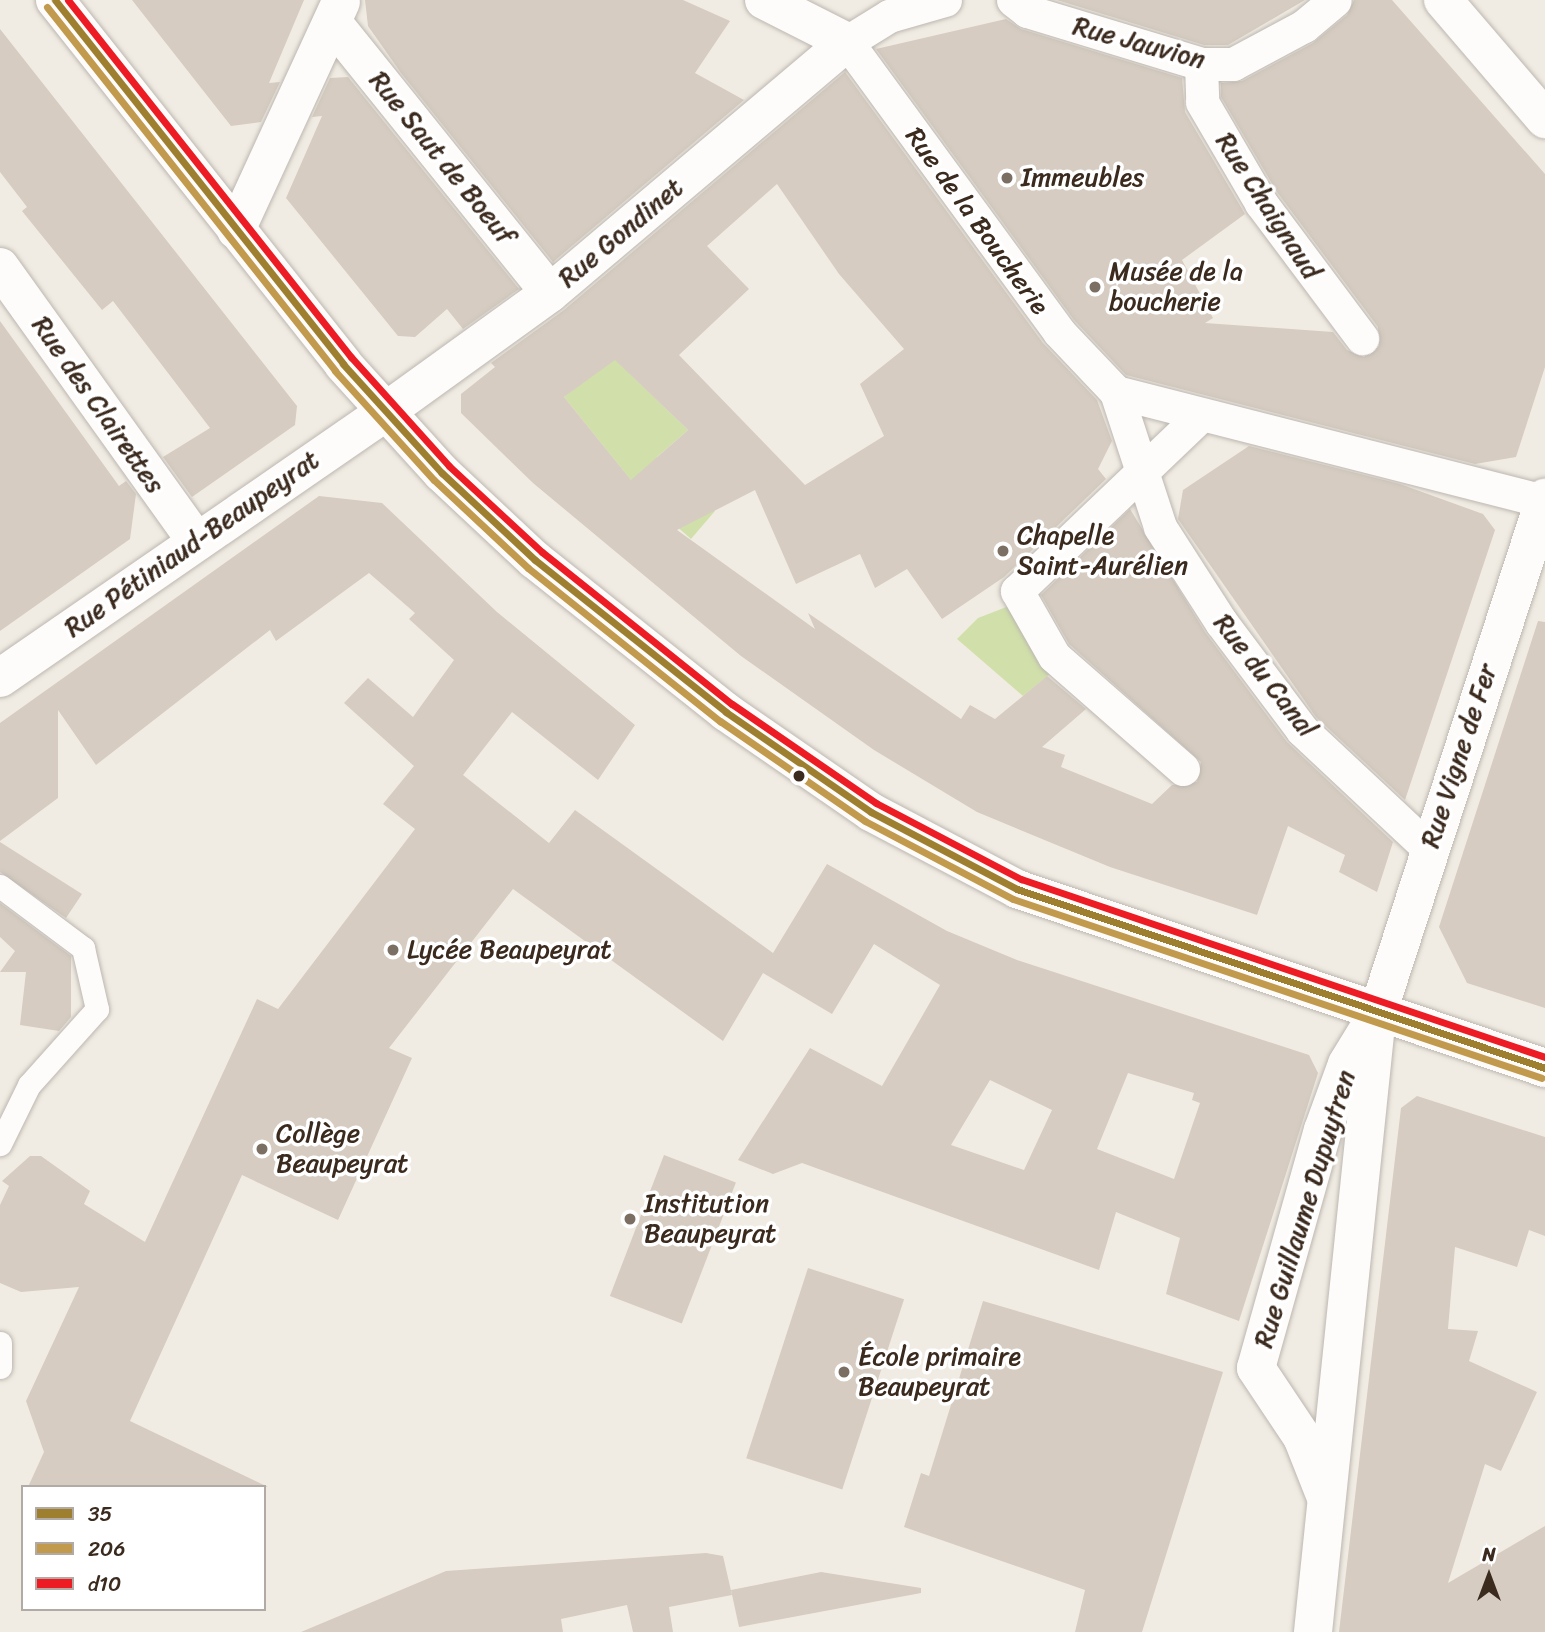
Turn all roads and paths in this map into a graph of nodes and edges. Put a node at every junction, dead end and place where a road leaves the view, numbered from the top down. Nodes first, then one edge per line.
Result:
1 (55, 0) edge
2 (945, 0) edge
3 (1013, 0) edge
4 (1335, 0) edge
5 (1443, 0) edge
6 (785, 4) edge
7 (338, 11) edge
8 (847, 42) junction
9 (1200, 64) junction
10 (1545, 119) edge
11 (236, 230) junction
12 (0, 267) edge
13 (550, 293) junction
14 (1362, 338) dead end
15 (1116, 392) junction
16 (385, 412) junction
17 (1200, 416) junction
18 (1145, 472) junction
19 (1544, 499) edge
20 (197, 542) junction
21 (0, 678) edge
22 (1183, 769) dead end
23 (1429, 849) junction
24 (0, 886) edge
25 (1377, 1016) junction
26 (1545, 1068) edge
27 (0, 1144) edge
28 (0, 1343) edge
29 (0, 1367) edge
30 (1327, 1502) junction
31 (1313, 1632) edge

1 - 11 street
2 - 8 street
3 - 9 street, Rue Jauvion
4 - 9 street, Rue Jauvion
5 - 10 street
6 - 8 street
7 - 11 street
7 - 13 street, Rue Saut de Boeuf
8 - 13 street, Rue Gondinet
8 - 15 street, Rue de la Boucherie
9 - 14 street, Rue Chaignaud
11 - 16 street
12 - 20 street, Rue des Clairettes
13 - 16 street, Rue Gondinet
15 - 17 street
15 - 18 street, Rue du Canal
16 - 20 street, Rue Pétiniaud-Beaupeyrat
16 - 25 street
17 - 18 street
17 - 19 street
18 - 22 street
18 - 23 street, Rue du Canal
19 - 23 street, Rue Vigne de Fer
20 - 21 street, Rue Pétiniaud-Beaupeyrat
23 - 25 street, Rue Vigne de Fer
24 - 27 lane
25 - 26 street
25 - 30 street, Rue Guillaume Dupuytren
25 - 30 street, Rue Guillaume Dupuytren
28 - 29 lane
30 - 31 street, Rue Guillaume Dupuytren

